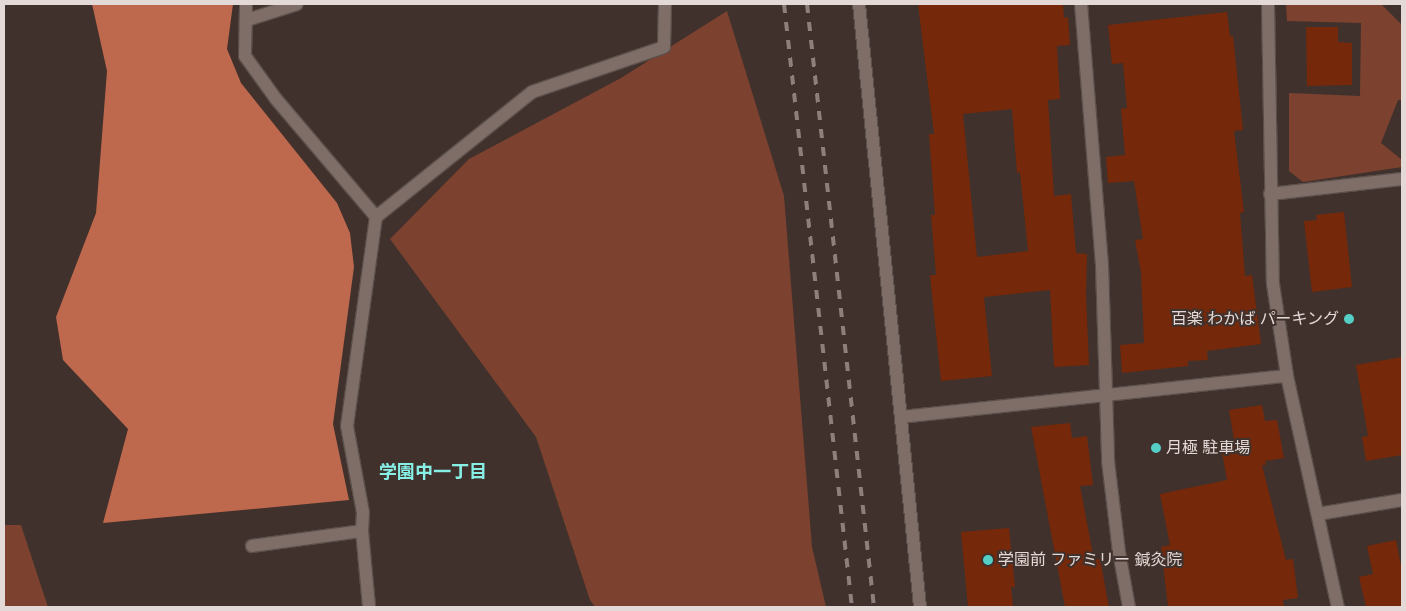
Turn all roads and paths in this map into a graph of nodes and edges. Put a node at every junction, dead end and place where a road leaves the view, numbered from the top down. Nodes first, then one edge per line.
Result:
1 (246, 4) edge
2 (297, 4) edge
3 (665, 4) edge
4 (859, 4) edge
5 (1081, 4) edge
6 (1268, 4) edge
7 (247, 20) junction
8 (1402, 179) edge
9 (1270, 194) junction
10 (376, 217) junction
11 (1287, 376) junction
12 (1106, 394) junction
13 (901, 417) junction
14 (1402, 500) edge
15 (1318, 514) junction
16 (362, 531) junction
17 (252, 546) dead end
18 (369, 607) edge
19 (920, 607) edge
20 (1129, 607) edge
21 (1338, 607) edge

1 - 7 street
2 - 7 street
3 - 10 street
4 - 13 street
5 - 12 street
6 - 9 street
7 - 10 street
8 - 9 street
9 - 11 street
10 - 16 street
11 - 12 street
11 - 15 street
12 - 13 street
12 - 20 street
13 - 19 street
14 - 15 street
15 - 21 street
16 - 17 street
16 - 18 street

